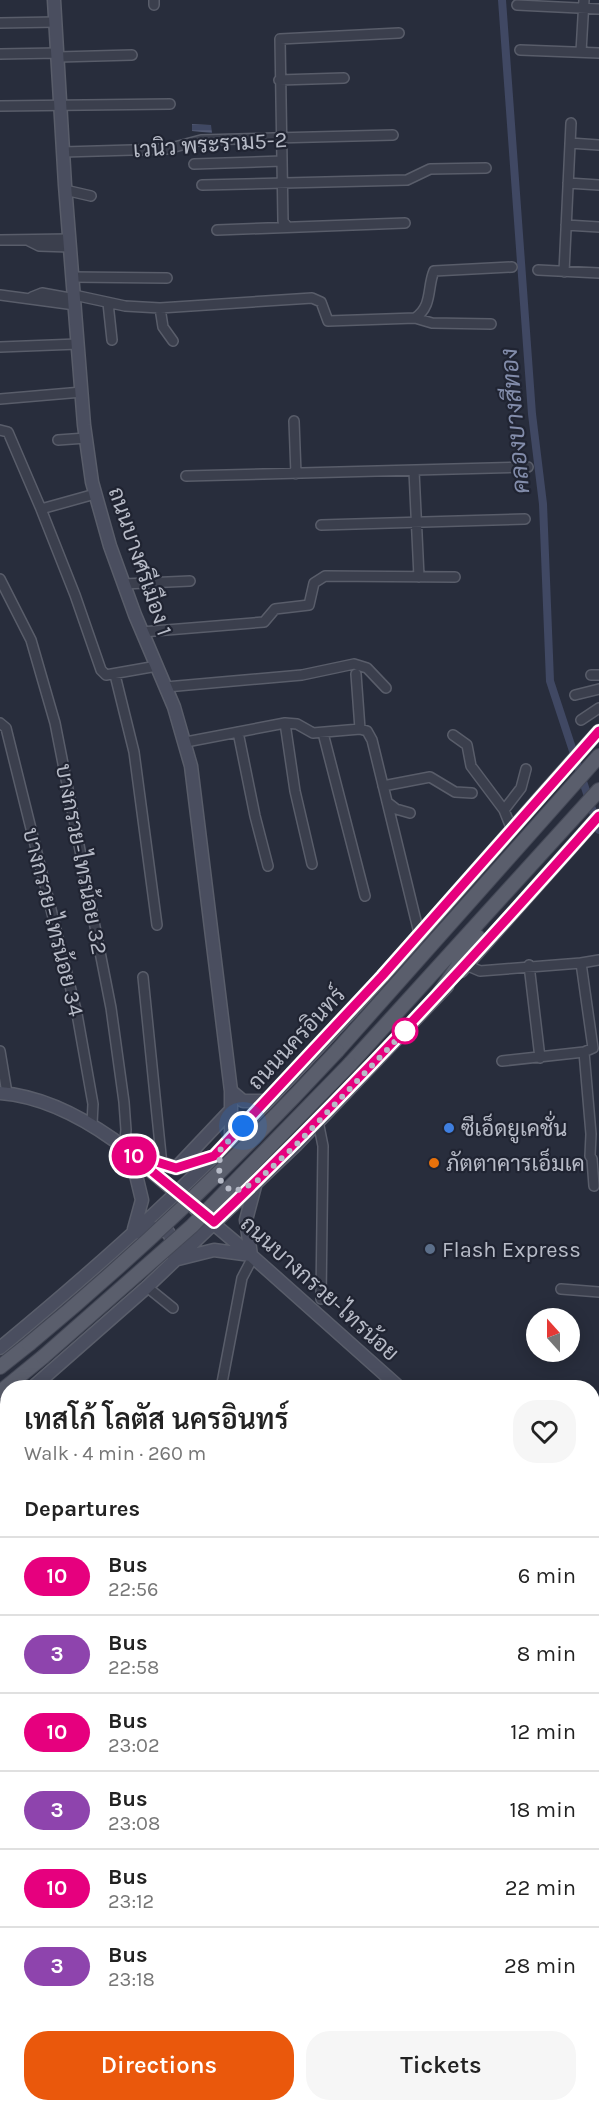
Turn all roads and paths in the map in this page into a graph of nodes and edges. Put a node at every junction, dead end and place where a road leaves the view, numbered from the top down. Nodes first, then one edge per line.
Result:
1 (54, 0) edge
2 (584, 4) edge
3 (518, 5) dead end
4 (599, 9) edge
5 (56, 22) junction
6 (0, 23) edge
7 (399, 33) dead end
8 (520, 50) dead end
9 (581, 52) junction
10 (599, 53) edge
11 (0, 54) edge
12 (58, 55) junction
13 (132, 55) dead end
14 (344, 78) dead end
15 (279, 80) junction
16 (170, 104) dead end
17 (61, 105) junction
18 (0, 106) edge
19 (572, 123) dead end
20 (393, 135) dead end
21 (281, 139) junction
22 (570, 143) junction
23 (599, 145) edge
24 (63, 152) junction
25 (282, 161) junction
26 (194, 164) dead end
27 (486, 168) dead end
28 (568, 183) junction
29 (282, 184) junction
30 (599, 184) edge
31 (202, 185) dead end
32 (65, 190) junction
33 (91, 196) dead end
34 (405, 223) dead end
35 (286, 225) junction
36 (566, 225) junction
37 (599, 227) edge
38 (216, 230) dead end
39 (0, 240) edge
40 (70, 243) junction
41 (512, 267) dead end
42 (538, 270) dead end
43 (564, 272) junction
44 (599, 273) edge
45 (72, 277) junction
46 (167, 278) dead end
47 (0, 295) edge
48 (75, 300) junction
49 (108, 303) junction
50 (160, 308) junction
51 (415, 318) junction
52 (491, 324) dead end
53 (111, 340) dead end
54 (173, 341) dead end
55 (78, 344) junction
56 (0, 348) edge
57 (82, 392) junction
58 (0, 399) edge
59 (294, 421) dead end
60 (0, 430) edge
61 (86, 438) junction
62 (58, 440) dead end
63 (528, 467) dead end
64 (414, 471) junction
65 (297, 474) junction
66 (186, 476) dead end
67 (94, 494) junction
68 (41, 509) junction
69 (525, 519) dead end
70 (417, 524) junction
71 (321, 525) dead end
72 (419, 577) junction
73 (455, 578) dead end
74 (0, 579) edge
75 (190, 581) dead end
76 (124, 584) junction
77 (142, 632) junction
78 (157, 666) junction
79 (356, 674) dead end
80 (115, 675) junction
81 (166, 687) junction
82 (386, 688) dead end
83 (599, 689) edge
84 (575, 695) dead end
85 (599, 708) edge
86 (581, 720) dead end
87 (1, 723) edge
88 (285, 723) junction
89 (362, 729) junction
90 (599, 731) edge
91 (238, 732) junction
92 (323, 733) junction
93 (453, 735) dead end
94 (186, 742) junction
95 (597, 758) edge
96 (526, 769) dead end
97 (383, 786) junction
98 (599, 790) edge
99 (472, 793) dead end
100 (387, 802) junction
101 (504, 810) junction
102 (410, 813) dead end
103 (599, 816) edge
104 (512, 830) junction
105 (312, 864) dead end
106 (268, 866) dead end
107 (365, 896) dead end
108 (506, 896) junction
109 (157, 925) dead end
110 (419, 933) junction
111 (599, 960) edge
112 (581, 963) junction
113 (529, 965) junction
114 (466, 966) junction
115 (143, 977) dead end
116 (440, 993) junction
117 (0, 1051) edge
118 (584, 1052) junction
119 (540, 1058) junction
120 (502, 1061) dead end
121 (231, 1091) junction
122 (4, 1093) edge
123 (266, 1101) junction
124 (230, 1111) junction
125 (318, 1121) junction
126 (92, 1124) junction
127 (231, 1139) junction
128 (128, 1151) junction
129 (217, 1153) junction
130 (162, 1164) junction
131 (176, 1168) junction
132 (256, 1182) junction
133 (594, 1185) dead end
134 (178, 1191) junction
135 (214, 1222) junction
136 (133, 1233) junction
137 (252, 1256) junction
138 (174, 1260) junction
139 (147, 1287) junction
140 (561, 1289) dead end
141 (599, 1292) edge
142 (321, 1299) dead end
143 (173, 1308) dead end
144 (0, 1348) edge
145 (0, 1367) edge
146 (15, 1380) edge
147 (41, 1380) edge
148 (223, 1380) edge
149 (390, 1380) edge

1 - 5 main road, ถนนบางศรีเมือง 1
2 - 3 street
2 - 4 street
2 - 9 street
5 - 6 street
5 - 12 main road, ถนนบางศรีเมือง 1
7 - 15 street
8 - 9 street
9 - 10 street
11 - 12 street
12 - 13 street
12 - 17 main road, ถนนบางศรีเมือง 1
14 - 15 street
15 - 21 street
16 - 17 street
17 - 18 street
17 - 24 main road, ถนนบางศรีเมือง 1
19 - 22 street
20 - 21 street, เวนิว พระราม5-2
21 - 24 street, เวนิว พระราม5-2
21 - 25 street
22 - 23 street
22 - 28 street
24 - 32 main road, ถนนบางศรีเมือง 1
25 - 26 street
25 - 29 street
27 - 29 street
28 - 30 street
28 - 36 street
29 - 31 street
29 - 35 street
32 - 33 street
32 - 40 main road, ถนนบางศรีเมือง 1
34 - 35 street
35 - 38 street
36 - 37 street
36 - 43 street
39 - 40 street
40 - 45 main road, ถนนบางศรีเมือง 1
41 - 51 street
42 - 43 street
43 - 44 street
45 - 46 street
45 - 48 main road, ถนนบางศรีเมือง 1
47 - 48 street
48 - 49 street
48 - 55 main road, ถนนบางศรีเมือง 1
49 - 50 street
49 - 53 street
50 - 51 street
50 - 54 street
51 - 52 street
55 - 56 street
55 - 57 main road, ถนนบางศรีเมือง 1
57 - 58 street
57 - 61 main road, ถนนบางศรีเมือง 1
59 - 65 street
60 - 68 street
61 - 62 street
61 - 67 main road, ถนนบางศรีเมือง 1
63 - 64 street
64 - 65 street
64 - 70 street
65 - 66 street
67 - 68 street
67 - 76 main road, ถนนบางศรีเมือง 1
68 - 80 street
69 - 70 street
70 - 71 street
70 - 72 street
72 - 73 street
72 - 77 street
74 - 128 street, บางกรวย-ไทรน้อย 32
75 - 76 street
76 - 77 main road, ถนนบางศรีเมือง 1
77 - 78 main road, ถนนบางศรีเมือง 1
78 - 80 street
78 - 81 main road, ถนนบางศรีเมือง 1
79 - 89 street
80 - 109 street
81 - 82 street
81 - 94 main road, ถนนบางศรีเมือง 1
83 - 84 street
85 - 86 street
87 - 126 street, บางกรวย-ไทรน้อย 34
88 - 91 street
88 - 92 street
88 - 105 street
89 - 92 street
89 - 97 street
90 - 104 main road, ถนนนครอินทร์
91 - 94 street
91 - 106 street
92 - 107 street
93 - 101 street
94 - 121 main road, ถนนบางศรีเมือง 1
95 - 145 main road, ถนนนครอินทร์, bridge
96 - 101 street
97 - 99 street
97 - 100 street
98 - 108 main road
100 - 102 street
100 - 110 street
101 - 104 street
103 - 114 main road
104 - 110 main road, ถนนนครอินทร์
108 - 116 main road
108 - 146 main road, bridge
110 - 123 main road, ถนนนครอินทร์
111 - 112 street
112 - 113 street
112 - 118 street
113 - 114 street
113 - 119 street
114 - 116 main road
115 - 130 street
116 - 125 main road
117 - 122 street
118 - 119 street
118 - 133 street
119 - 120 street
121 - 123 main road
121 - 124 main road, ถนนบางศรีเมือง 1
122 - 126 main road, ถนนบางกรวย-ไทรน้อย
123 - 127 main road, ถนนนครอินทร์
124 - 127 main road, ถนนบางศรีเมือง 1
124 - 131 main road
125 - 132 main road
125 - 142 street
126 - 128 main road, ถนนบางกรวย-ไทรน้อย
127 - 129 main road, ถนนนครอินทร์
128 - 130 main road
128 - 134 main road, ถนนบางกรวย-ไทรน้อย
128 - 136 main road
129 - 131 main road
129 - 132 main road
129 - 134 main road, ถนนนครอินทร์
130 - 131 main road
132 - 135 main road
132 - 137 main road
134 - 135 main road, ถนนบางกรวย-ไทรน้อย
134 - 136 main road, ถนนนครอินทร์
135 - 137 main road, ถนนบางกรวย-ไทรน้อย
135 - 138 main road
136 - 138 main road
136 - 144 main road, ถนนนครอินทร์
137 - 138 main road
137 - 148 street
137 - 149 main road, ถนนบางกรวย-ไทรน้อย
138 - 139 main road
139 - 143 street
139 - 147 main road
140 - 141 street

